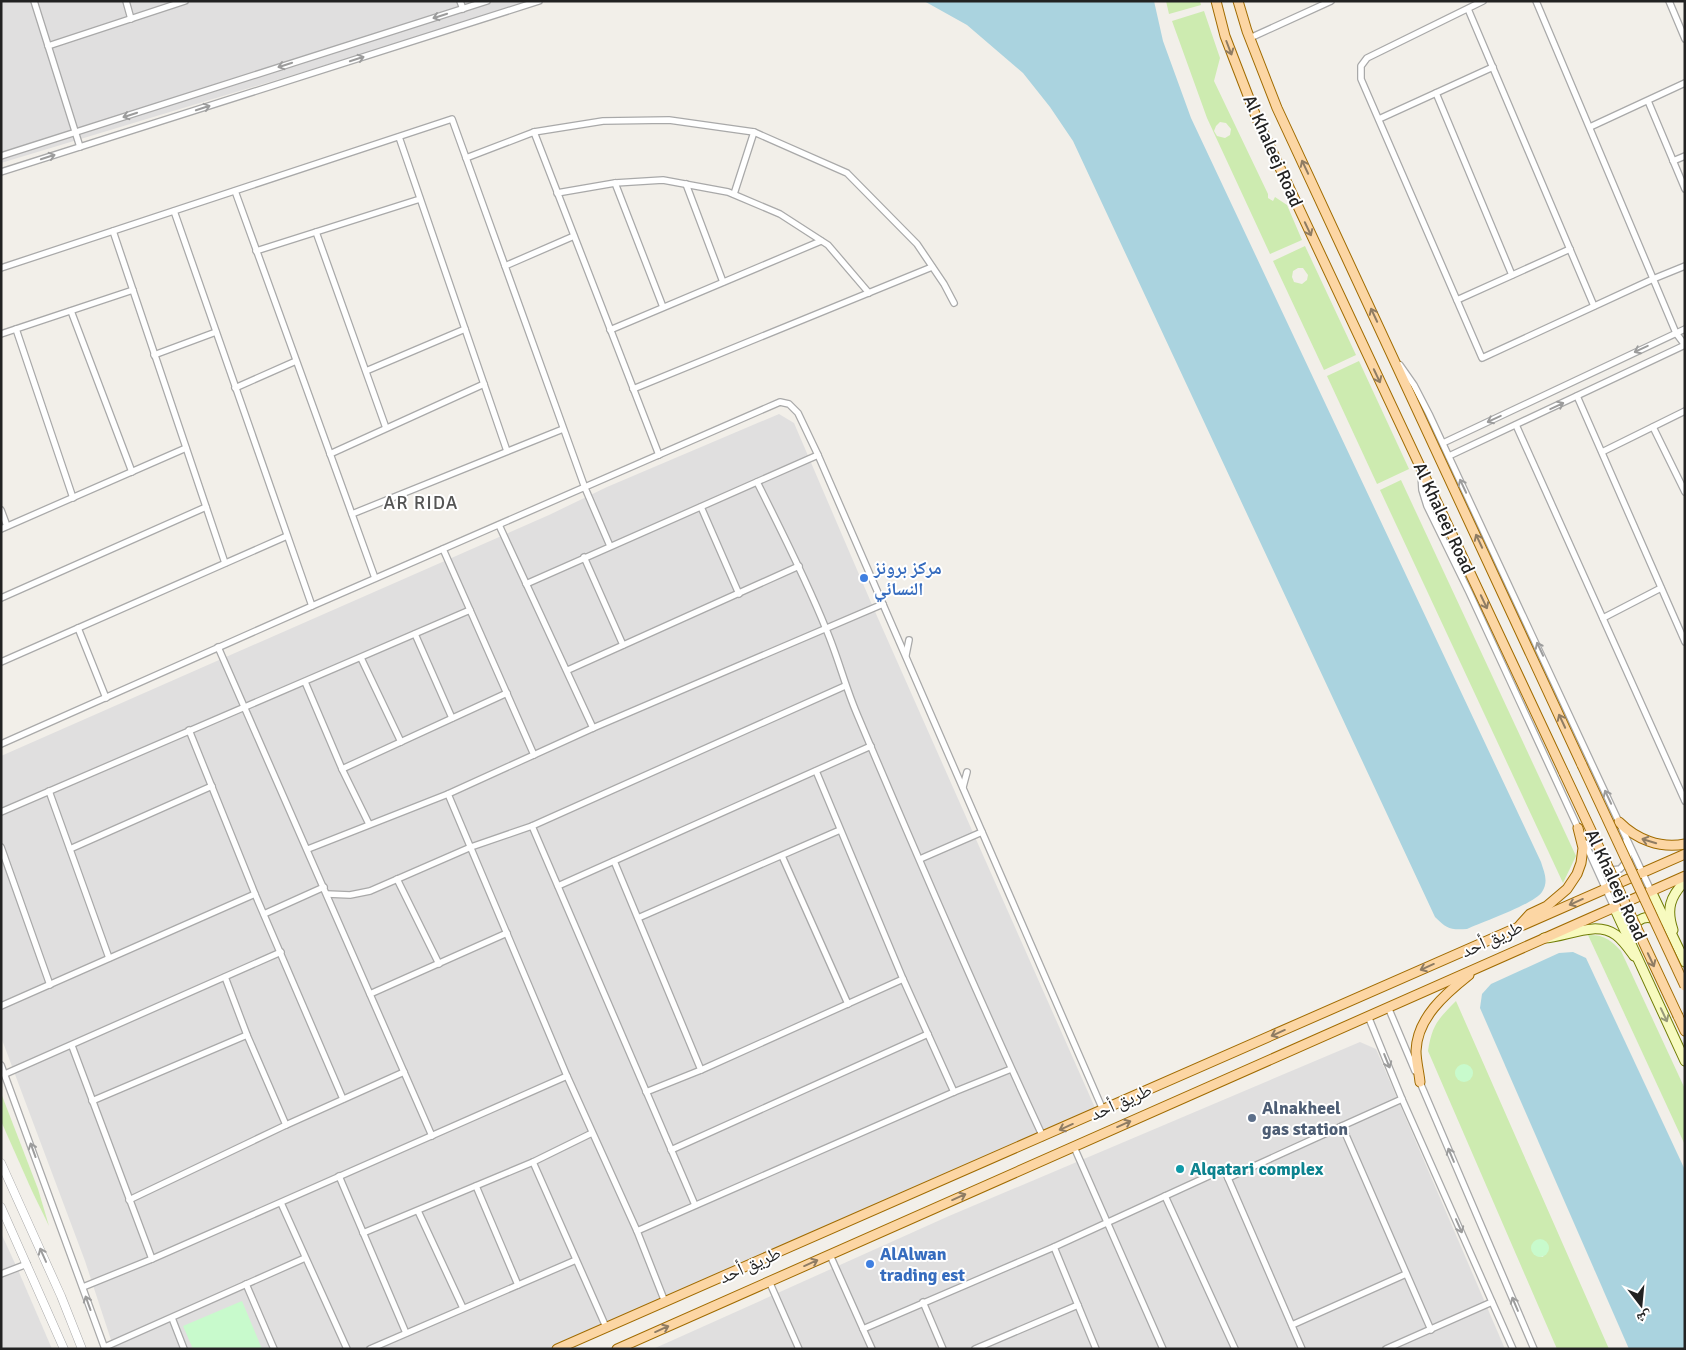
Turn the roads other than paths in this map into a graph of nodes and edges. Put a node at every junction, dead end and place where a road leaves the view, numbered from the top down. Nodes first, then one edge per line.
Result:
1 (34, 1) edge
2 (126, 1) edge
3 (185, 1) edge
4 (460, 1) edge
5 (487, 1) edge
6 (540, 1) edge
7 (1216, 1) edge
8 (1238, 1) edge
9 (1331, 1) edge
10 (1483, 1) edge
11 (1536, 1) edge
12 (1669, 1) edge
13 (462, 9) junction
14 (1468, 9) junction
15 (132, 19) junction
16 (1250, 38) junction
17 (1685, 39) edge
18 (48, 46) junction
19 (1493, 67) junction
20 (1685, 84) edge
21 (1436, 93) junction
22 (1648, 100) junction
23 (1379, 119) junction
24 (1590, 127) junction
25 (75, 132) junction
26 (534, 132) junction
27 (754, 132) junction
28 (399, 137) junction
29 (80, 147) junction
30 (1, 156) edge
31 (1685, 156) edge
32 (466, 158) junction
33 (1673, 161) junction
34 (1, 172) edge
35 (615, 182) junction
36 (686, 184) junction
37 (1685, 189) edge
38 (234, 191) junction
39 (557, 193) junction
40 (734, 194) junction
41 (420, 199) junction
42 (174, 211) junction
43 (113, 231) junction
44 (316, 232) junction
45 (574, 236) junction
46 (821, 241) junction
47 (1570, 249) junction
48 (256, 251) junction
49 (505, 266) junction
50 (1685, 266) edge
51 (932, 267) junction
52 (1, 268) edge
53 (1512, 276) junction
54 (1653, 279) junction
55 (723, 282) junction
56 (132, 290) junction
57 (869, 293) junction
58 (1457, 300) junction
59 (954, 303) dead end
60 (1594, 306) junction
61 (663, 307) junction
62 (71, 311) junction
63 (1685, 328) edge
64 (16, 329) junction
65 (465, 329) junction
66 (610, 330) junction
67 (216, 332) junction
68 (1676, 333) junction
69 (1, 334) edge
70 (1685, 345) edge
71 (154, 354) junction
72 (1392, 355) junction
73 (296, 361) junction
74 (366, 371) junction
75 (484, 384) junction
76 (235, 388) junction
77 (633, 389) junction
78 (1577, 396) junction
79 (1685, 411) edge
80 (1516, 425) junction
81 (1653, 426) junction
82 (386, 428) junction
83 (563, 429) junction
84 (1443, 443) junction
85 (186, 448) junction
86 (507, 451) junction
87 (1602, 452) junction
88 (330, 454) junction
89 (818, 455) junction
90 (658, 456) junction
91 (1449, 456) junction
92 (1421, 469) junction
93 (132, 472) junction
94 (1682, 478) edge
95 (757, 482) junction
96 (585, 488) junction
97 (1685, 492) edge
98 (73, 498) junction
99 (206, 507) junction
100 (701, 507) junction
101 (1, 510) edge
102 (352, 514) junction
103 (499, 525) junction
104 (4, 528) edge
105 (287, 536) junction
106 (610, 546) junction
107 (443, 549) junction
108 (584, 557) junction
109 (226, 563) junction
110 (799, 566) junction
111 (375, 578) junction
112 (526, 584) junction
113 (1661, 588) junction
114 (739, 594) junction
115 (1, 598) edge
116 (883, 604) junction
117 (312, 606) junction
118 (470, 610) junction
119 (1603, 618) junction
120 (78, 628) junction
121 (827, 630) junction
122 (415, 634) junction
123 (909, 640) dead end
124 (1685, 642) edge
125 (623, 645) junction
126 (218, 647) junction
127 (906, 656) junction
128 (362, 658) junction
129 (1, 662) edge
130 (568, 670) junction
131 (305, 682) junction
132 (845, 686) junction
133 (507, 693) junction
134 (106, 698) junction
135 (245, 708) junction
136 (452, 718) junction
137 (593, 728) junction
138 (189, 730) junction
139 (401, 742) junction
140 (1, 744) edge
141 (871, 746) junction
142 (534, 755) junction
143 (342, 769) junction
144 (816, 771) junction
145 (966, 772) dead end
146 (212, 786) junction
147 (963, 788) junction
148 (49, 792) junction
149 (448, 794) junction
150 (1685, 801) edge
151 (1, 812) edge
152 (1620, 822) junction
153 (369, 824) junction
154 (532, 826) junction
155 (1578, 828) junction
156 (840, 830) junction
157 (982, 832) junction
158 (1625, 834) junction
159 (1685, 844) edge
160 (1586, 845) junction
161 (1, 847) edge
162 (471, 847) junction
163 (70, 849) junction
164 (308, 849) junction
165 (1685, 854) edge
166 (782, 856) junction
167 (920, 859) junction
168 (614, 861) junction
169 (1643, 873) junction
170 (1685, 876) edge
171 (398, 878) junction
172 (1685, 881) edge
173 (558, 886) junction
174 (324, 887) junction
175 (1606, 889) junction
176 (1651, 891) junction
177 (255, 894) junction
178 (327, 894) junction
179 (1614, 907) junction
180 (264, 914) junction
181 (638, 918) junction
182 (1518, 928) junction
183 (507, 933) junction
184 (1544, 938) junction
185 (1673, 938) junction
186 (1635, 949) junction
187 (281, 952) junction
188 (1680, 952) junction
189 (109, 958) junction
190 (1640, 962) junction
191 (1685, 962) edge
192 (438, 964) junction
193 (1479, 967) junction
194 (225, 978) junction
195 (903, 979) junction
196 (50, 985) junction
197 (1685, 986) edge
198 (370, 994) junction
199 (848, 1004) junction
200 (1, 1006) edge
201 (1388, 1007) junction
202 (1368, 1016) junction
203 (1685, 1031) edge
204 (928, 1034) junction
205 (247, 1035) junction
206 (72, 1046) junction
207 (1685, 1061) edge
208 (1, 1065) edge
209 (1012, 1069) junction
210 (701, 1070) junction
211 (404, 1072) junction
212 (5, 1074) junction
213 (567, 1076) junction
214 (1420, 1082) junction
215 (646, 1092) junction
216 (954, 1092) junction
217 (343, 1099) junction
218 (1402, 1099) junction
219 (92, 1100) junction
220 (1103, 1110) junction
221 (286, 1125) junction
222 (1342, 1126) junction
223 (592, 1133) junction
224 (432, 1136) junction
225 (1043, 1137) junction
226 (1074, 1147) junction
227 (671, 1150) junction
228 (533, 1162) junction
229 (1, 1164) edge
230 (339, 1176) junction
231 (1228, 1178) junction
232 (476, 1186) junction
233 (1165, 1196) junction
234 (129, 1200) junction
235 (281, 1202) junction
236 (695, 1206) junction
237 (1, 1207) edge
238 (418, 1210) junction
239 (1107, 1222) junction
240 (637, 1231) junction
241 (363, 1233) junction
242 (1054, 1247) junction
243 (830, 1255) junction
244 (305, 1258) junction
245 (152, 1259) junction
246 (576, 1260) junction
247 (27, 1264) junction
248 (1, 1274) edge
249 (1406, 1274) junction
250 (769, 1282) junction
251 (246, 1284) junction
252 (518, 1285) junction
253 (83, 1287) junction
254 (665, 1302) junction
255 (923, 1302) junction
256 (1492, 1302) junction
257 (1078, 1305) junction
258 (463, 1308) junction
259 (172, 1318) junction
260 (1292, 1325) junction
261 (606, 1327) junction
262 (863, 1329) junction
263 (1431, 1330) junction
264 (406, 1333) junction
265 (105, 1348) edge
266 (64, 1349) edge
267 (82, 1349) edge
268 (184, 1349) edge
269 (274, 1349) edge
270 (346, 1349) edge
271 (370, 1349) edge
272 (557, 1349) edge
273 (617, 1349) edge
274 (799, 1349) edge
275 (872, 1349) edge
276 (943, 1349) edge
277 (974, 1349) edge
278 (1096, 1349) edge
279 (1163, 1349) edge
280 (1235, 1349) edge
281 (1302, 1349) edge
282 (1386, 1349) edge
283 (1513, 1349) edge
284 (1534, 1349) edge

1 - 18 street
2 - 15 street
3 - 15 street
4 - 13 street
5 - 13 street
29 -> 6 street
7 -> 92 main road, Al Khaleej Road
8 - 16 main road, Al Khaleej Road
9 - 16 street
10 - 14 street
11 - 24 street
12 - 17 street
13 -> 25 street
14 - 19 street
14 - 23 street
15 - 18 street
72 -> 16 main road, Al Khaleej Road
18 - 25 street
19 - 21 street
19 - 47 street
20 - 22 street
21 - 23 street
21 - 53 street
22 - 24 street
22 - 33 street
23 - 58 street
24 - 54 street
25 - 29 street
25 - 30 street
26 - 27 street
26 - 32 street
26 - 39 street
27 - 40 street
27 - 51 street
28 - 32 street
28 - 38 street
28 - 41 street
34 -> 29 street
31 - 33 street
32 - 49 street
33 - 37 street
35 - 36 street
35 - 39 street
35 - 61 street
36 - 40 street
36 - 55 street
38 - 42 street
38 - 48 street
39 - 45 street
40 - 46 street
41 - 44 street
41 - 65 street
42 - 43 street
42 - 67 street
43 - 52 street
43 - 56 street
44 - 48 street
44 - 74 street
45 - 49 street
45 - 66 street
46 - 55 street
46 - 57 street
47 - 53 street
47 - 60 street
48 - 73 street
49 - 83 street
50 - 54 street
51 - 57 street
51 - 59 street
53 - 58 street
54 - 60 street
54 - 68 street
55 - 61 street
56 - 62 street
56 - 71 street
57 - 77 street
58 - 60 street
61 - 66 street
62 - 64 street
62 - 93 street
63 - 68 street
64 - 69 street
64 - 98 street
65 - 74 street
65 - 75 street
66 - 77 street
67 - 71 street
67 - 76 street
68 - 70 street
68 -> 84 street
70 - 78 street
71 - 85 street
72 - 84 street
197 -> 72 main road, Al Khaleej Road, bridge
73 - 76 street
73 - 88 street
74 - 82 street
75 - 82 street
75 - 86 street
76 - 105 street
77 - 90 street
80 -> 78 street
78 - 87 street
79 - 81 street
80 - 91 street
80 - 119 street
81 - 87 street
81 - 94 street
82 - 88 street
83 - 86 street
83 - 96 street
84 - 91 street
85 - 93 street
85 - 99 street
86 - 102 street
87 - 113 street
88 - 102 street
89 - 90 street
89 - 95 street
89 - 116 street
90 - 96 street
152 -> 91 street
92 - 155 street
92 -> 203 main road, Al Khaleej Road, bridge
93 - 98 street
94 - 97 street
95 - 100 street
95 - 110 street
96 - 103 street
96 - 106 street
98 - 104 street
99 - 109 street
99 - 115 street
100 - 106 street
100 - 114 street
101 - 104 street
102 - 111 street
103 - 107 street
103 - 112 street
105 - 109 street
105 - 117 street
106 - 108 street
107 - 111 street
107 - 118 street
108 - 112 street
108 - 125 street
109 - 120 street
110 - 114 street
110 - 121 street
111 - 117 street
112 - 130 street
113 - 119 street
113 - 124 street
114 - 125 street
116 - 121 street
116 - 127 street
117 - 126 street
118 - 122 street
118 - 133 street
119 - 150 street
120 - 129 street
120 - 134 street
121 - 132 street
121 - 137 street
122 - 128 street
122 - 136 street
123 - 127 street
125 - 130 street
126 - 134 street
126 - 135 street
127 - 147 street
128 - 131 street
128 - 139 street
130 - 137 street
131 - 135 street
131 - 143 street
132 - 141 street
132 - 154 street
133 - 136 street
133 - 142 street
134 - 140 street
135 - 138 street
135 - 164 street
136 - 139 street
137 - 142 street
138 - 146 street
138 - 148 street
139 - 143 street
141 - 144 street
141 - 167 street
142 - 149 street
143 - 153 street
144 - 156 street
144 - 168 street
145 - 147 street
146 - 163 street
146 - 177 street
147 - 157 street
148 - 151 street
148 - 163 street
149 - 153 street
149 - 162 street
152 - 158 street
159 -> 152 main road
153 - 164 street
154 - 162 street
154 - 173 street
155 - 160 street
155 - 182 main road
156 - 166 street
156 - 195 street
157 - 167 street
157 - 220 street
158 - 160 street
158 - 169 street
160 - 175 street
161 - 196 street
162 - 171 street
162 - 183 street
163 - 189 street
164 - 174 street
165 - 169 main road, طريق أحد
166 - 181 street
166 - 199 street
167 - 209 street
168 - 173 street
168 - 181 street
169 - 175 main road, طريق أحد
169 - 176 street
170 - 176 main road, طريق أحد
171 - 178 street
171 - 192 street
172 - 188 main road
173 - 215 street
174 - 178 street
174 - 180 street
175 - 179 street
175 -> 182 main road, طريق أحد
176 - 179 main road, طريق أحد
176 - 185 main road
177 - 180 street
177 - 189 street
178 - 198 street
179 - 184 main road, طريق أحد
179 - 186 main road
180 - 187 street
181 - 210 street
182 -> 220 main road, طريق أحد
183 - 192 street
183 - 213 street
184 - 190 main road
184 - 193 main road, طريق أحد
185 - 186 main road
185 - 188 main road
186 - 190 main road
187 - 194 street
187 - 217 street
188 - 191 main road
189 - 196 street
190 -> 207 main road
192 - 198 street
193 - 201 main road, طريق أحد
193 - 214 main road
194 - 205 street
194 - 206 street
195 - 199 street
195 - 204 street
196 - 200 street
198 - 211 street
199 - 210 street
201 - 202 main road, طريق أحد
201 - 214 street
202 -> 218 street
226 -> 202 main road, طريق أحد
204 - 216 street
204 - 227 street
205 - 219 street
205 - 221 street
206 - 212 street
206 - 219 street
208 - 212 street
209 - 216 street
209 - 225 street
210 - 215 street
211 - 217 street
211 - 224 street
253 -> 212 street
213 - 223 street
213 - 224 street
284 -> 214 street
215 - 227 street
216 - 236 street
217 - 221 street
218 - 222 street
218 -> 256 street
219 - 234 street
220 -> 225 main road, طريق أحد
221 - 234 street
222 - 231 street
222 - 249 street
223 - 228 street
223 - 240 street
224 - 230 street
225 - 254 main road, طريق أحد
226 - 239 street
243 -> 226 main road, طريق أحد
227 - 236 street
228 - 232 street
228 - 246 street
267 -> 229 street
230 - 235 street
230 - 241 street
231 - 233 street
231 - 260 street
232 - 238 street
232 - 252 street
233 - 239 street
233 - 280 street
234 - 245 street
235 - 244 street
235 - 245 street
236 - 240 street
237 - 247 street
238 - 241 street
238 - 258 street
239 - 242 street
239 - 279 street
240 - 254 street
241 - 264 street
242 - 255 street
242 - 257 street
250 -> 243 main road, طريق أحد
243 - 262 street
244 - 251 street
244 - 270 street
245 - 253 street
246 - 252 street
246 - 261 street
247 - 248 street
247 - 266 street
249 - 260 street
249 - 263 street
273 -> 250 main road, طريق أحد
250 - 274 street
251 - 259 street
251 - 269 street
252 - 258 street
265 -> 253 street
254 - 261 main road, طريق أحد
255 - 262 street
255 - 276 street
256 - 263 street
256 - 283 street
257 - 277 street
257 - 278 street
258 - 264 street
259 - 265 street
259 - 268 street
260 - 281 street
261 - 272 main road, طريق أحد
262 - 275 street
263 - 282 street
264 - 271 street

